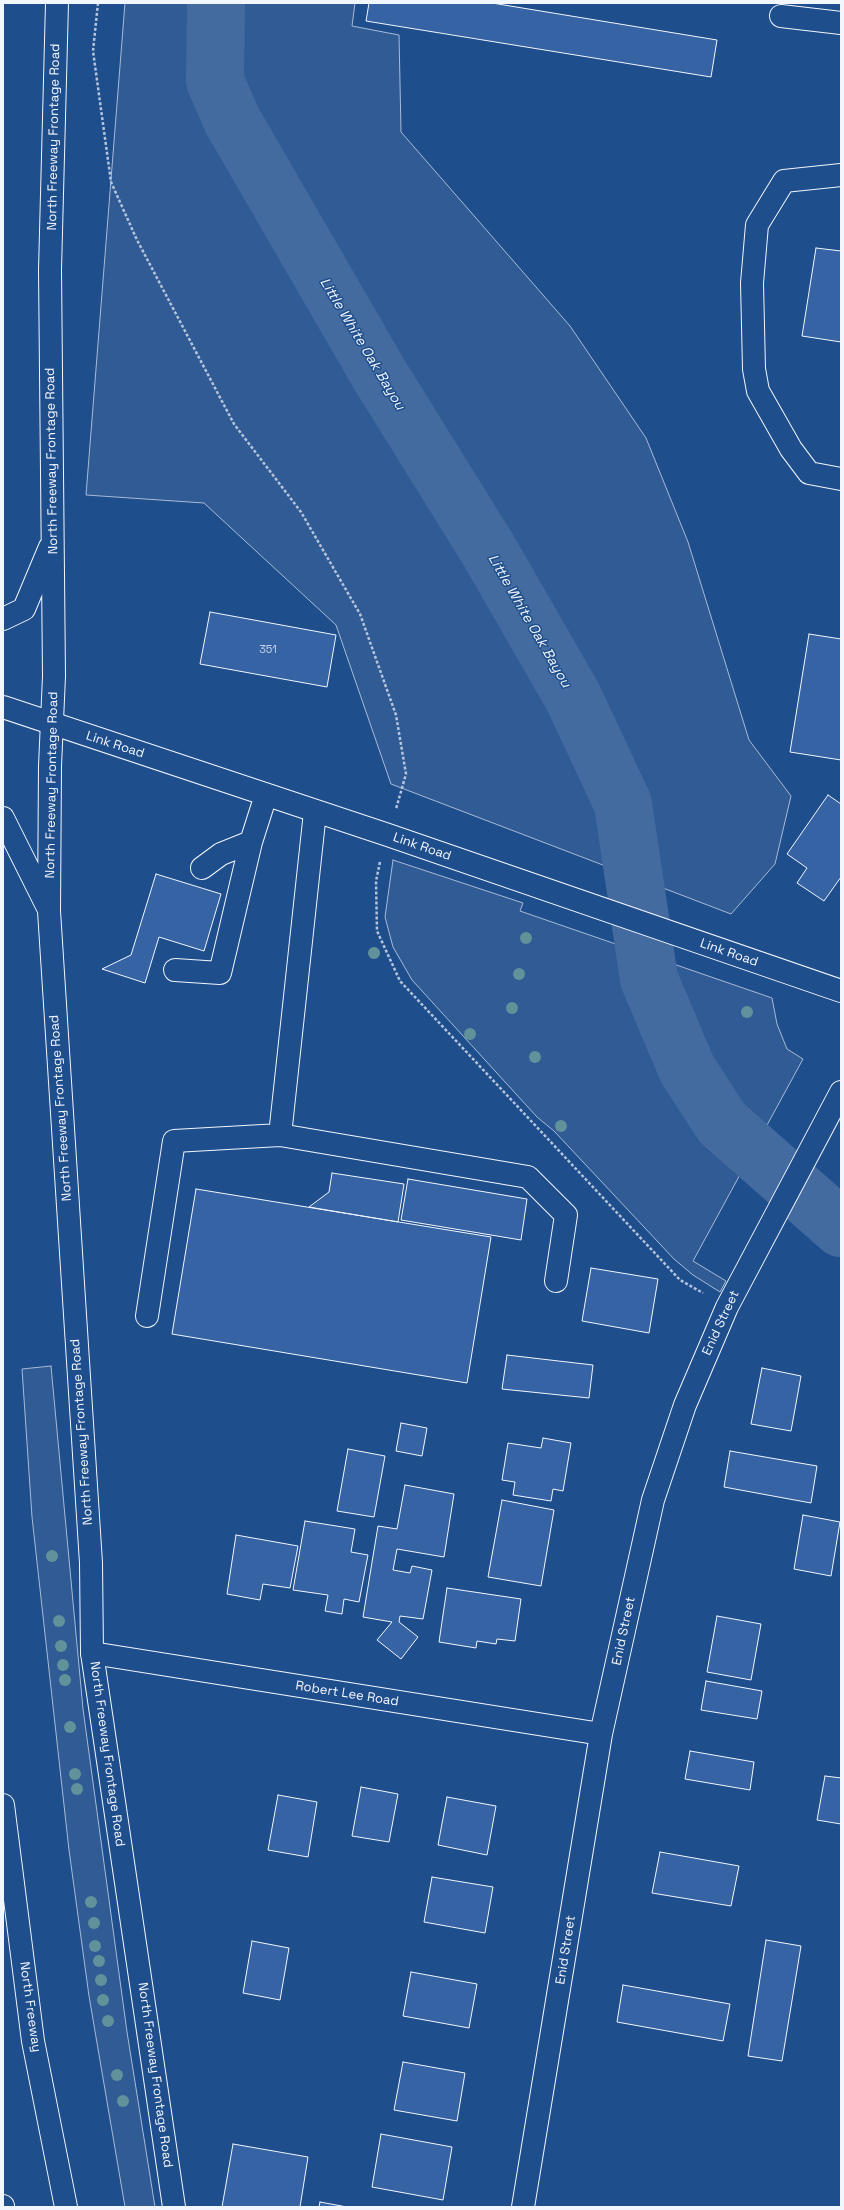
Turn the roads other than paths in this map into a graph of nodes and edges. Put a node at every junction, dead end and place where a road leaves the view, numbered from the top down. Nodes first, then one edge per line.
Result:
1 (57, 3) edge
2 (781, 16) dead end
3 (841, 23) edge
4 (841, 175) edge
5 (841, 479) edge
6 (53, 538) junction
7 (3, 619) edge
8 (3, 707) edge
9 (51, 724) junction
10 (266, 796) junction
11 (315, 812) junction
12 (3, 818) edge
13 (251, 842) junction
14 (202, 868) dead end
15 (49, 911) junction
16 (175, 970) dead end
17 (841, 991) edge
18 (838, 1100) edge
19 (280, 1135) junction
20 (556, 1281) dead end
21 (147, 1316) dead end
22 (92, 1653) junction
23 (601, 1734) junction
24 (3, 1805) edge
25 (66, 2207) edge
26 (174, 2207) edge
27 (523, 2207) edge

1 - 6 main road, North Freeway Frontage Road
2 - 3 main road
4 - 5 main road
6 - 7 main road
6 - 9 main road, North Freeway Frontage Road
8 - 9 main road, Link Road
9 - 10 main road, Link Road
9 - 15 main road, North Freeway Frontage Road
10 - 11 main road, Link Road
10 - 13 main road
11 - 17 main road, Link Road
11 - 19 main road
12 - 15 main road
13 - 14 main road
13 - 16 main road
15 - 22 main road, North Freeway Frontage Road
18 - 23 main road, Enid Street
19 - 20 main road
19 - 21 main road
22 - 23 main road, Robert Lee Road
22 - 26 main road, North Freeway Frontage Road
23 - 27 main road, Enid Street
24 - 25 main road, North Freeway

